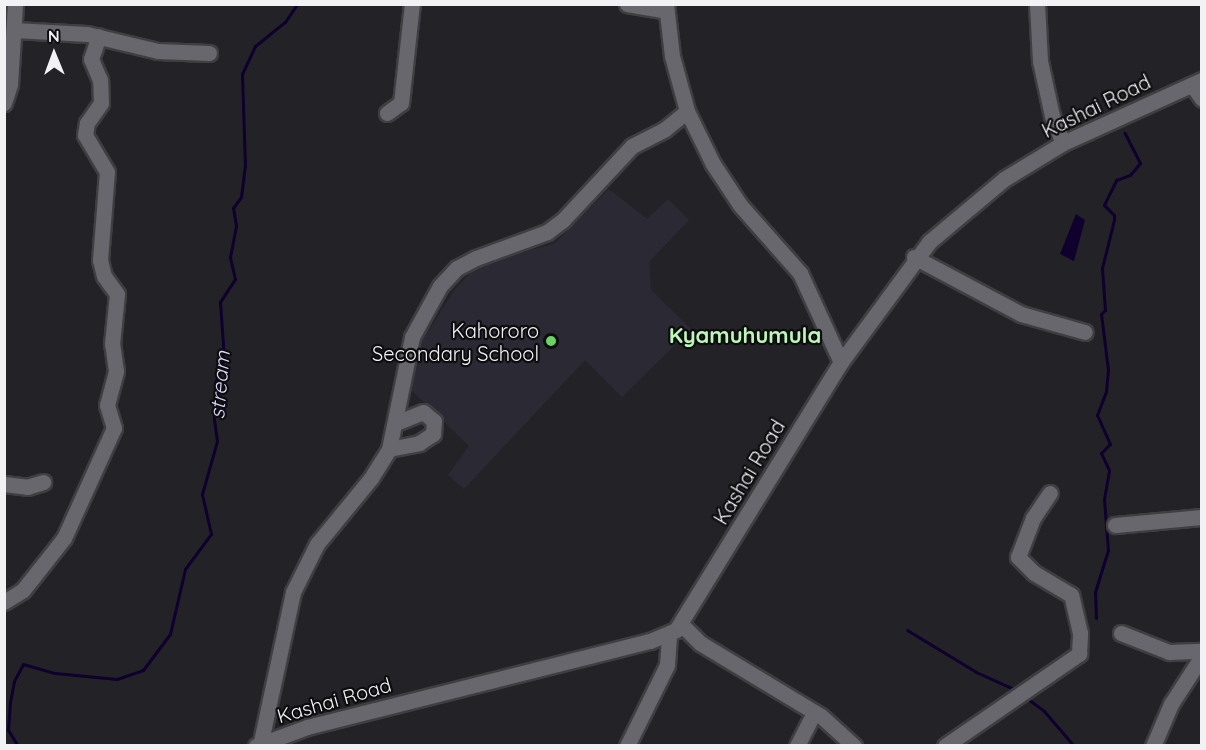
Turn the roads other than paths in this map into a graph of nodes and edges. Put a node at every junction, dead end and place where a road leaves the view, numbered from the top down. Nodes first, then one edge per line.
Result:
1 (15, 4) edge
2 (412, 4) edge
3 (627, 4) edge
4 (1037, 4) edge
5 (666, 8) edge
6 (11, 25) edge
7 (99, 36) junction
8 (209, 53) dead end
9 (1197, 82) edge
10 (1202, 99) edge
11 (4, 103) edge
12 (687, 111) junction
13 (387, 113) dead end
14 (1063, 143) junction
15 (914, 257) junction
16 (1085, 332) dead end
17 (841, 362) junction
18 (396, 423) junction
19 (389, 449) junction
20 (43, 482) dead end
21 (4, 484) edge
22 (1050, 493) dead end
23 (1202, 517) edge
24 (1115, 525) dead end
25 (4, 602) edge
26 (682, 625) junction
27 (1121, 633) dead end
28 (669, 635) junction
29 (1202, 651) edge
30 (1202, 656) edge
31 (814, 712) junction
32 (258, 745) edge
33 (627, 746) edge
34 (797, 746) edge
35 (854, 746) edge
36 (945, 746) edge
37 (1153, 746) edge

1 - 6 street
2 - 13 street
3 - 5 street
4 - 14 street
5 - 12 street
6 - 7 street
6 - 11 street
7 - 8 street
7 - 25 street
9 - 10 street
9 - 14 street, Kashai Road
12 - 17 street
12 - 18 street
14 - 15 street, Kashai Road
15 - 16 street
15 - 17 street, Kashai Road
17 - 26 street, Kashai Road
18 - 19 street
18 - 19 street
19 - 32 street
20 - 21 street
22 - 36 street
23 - 24 street
26 - 28 street, Kashai Road
26 - 31 street
27 - 29 street
28 - 32 street, Kashai Road
28 - 33 street
30 - 37 street
31 - 34 street
31 - 35 street

